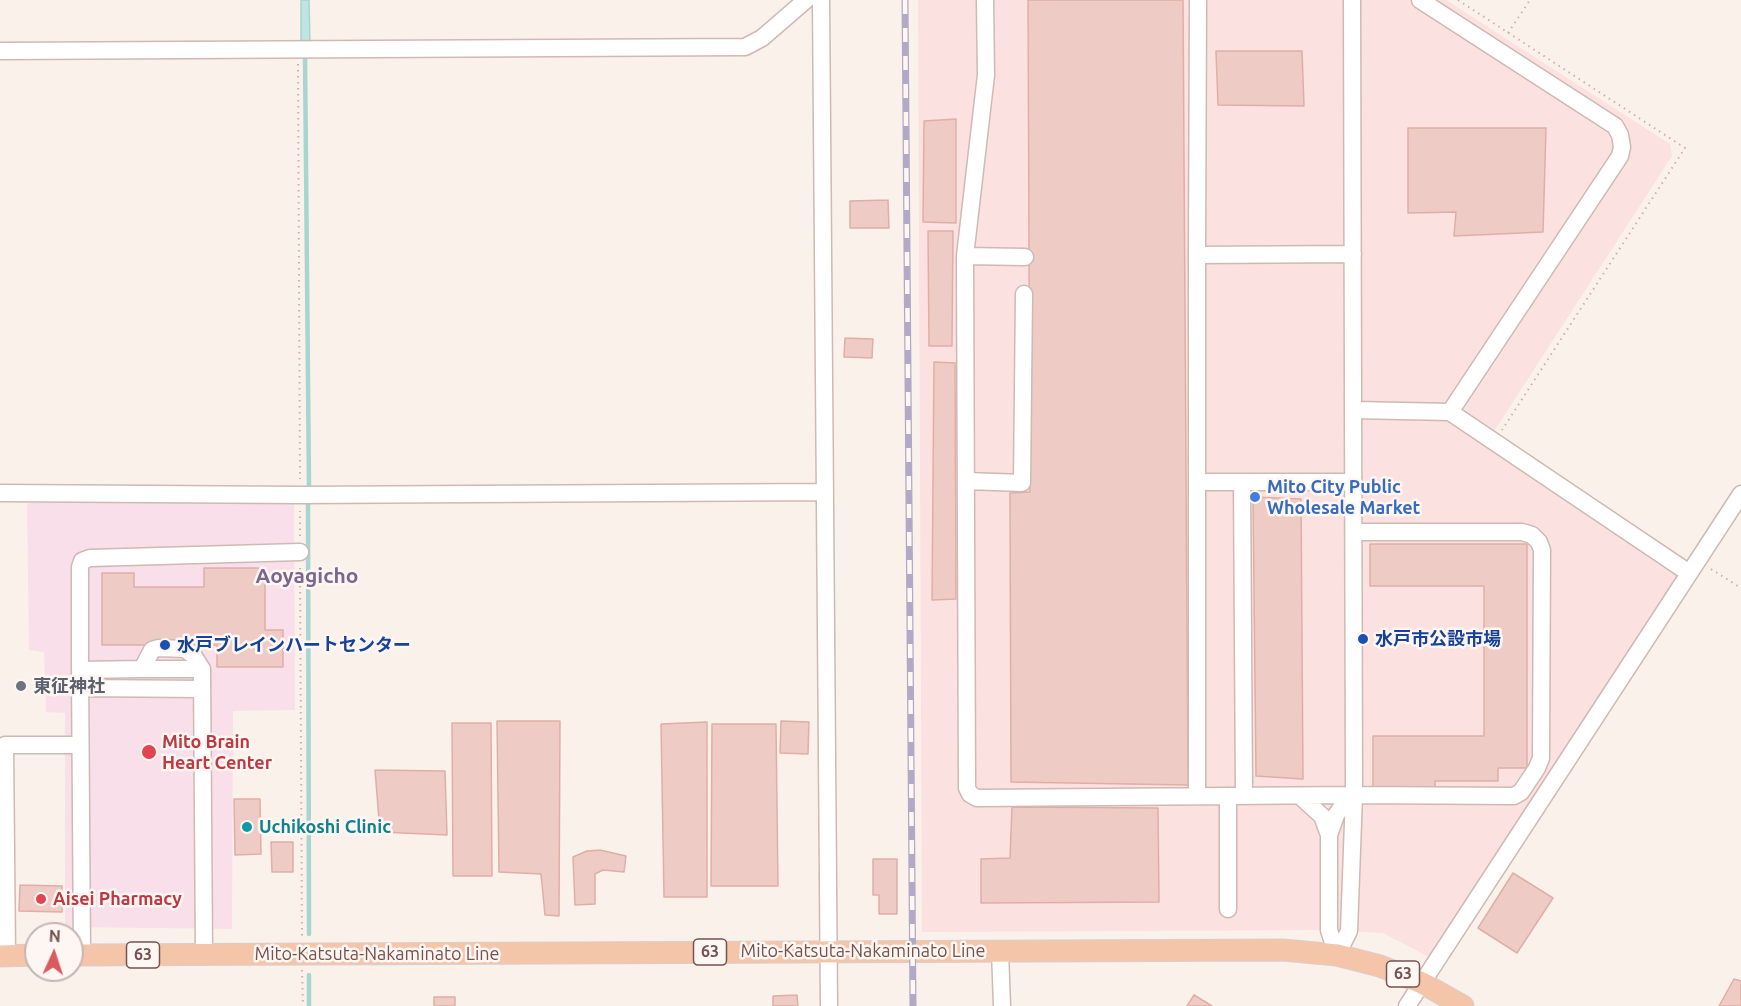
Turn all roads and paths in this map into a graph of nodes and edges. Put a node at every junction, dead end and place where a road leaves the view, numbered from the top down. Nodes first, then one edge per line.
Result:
1 (806, 0) edge
2 (820, 0) edge
3 (986, 0) edge
4 (1198, 0) edge
5 (1352, 0) edge
6 (1420, 0) edge
7 (1458, 0) edge
8 (1530, 0) edge
9 (1509, 33) junction
10 (298, 50) junction
11 (0, 51) edge
12 (1353, 254) junction
13 (1197, 255) junction
14 (965, 256) junction
15 (1025, 257) dead end
16 (1024, 294) dead end
17 (1354, 410) junction
18 (1450, 412) junction
19 (1501, 431) dead end
20 (967, 482) junction
21 (1197, 482) junction
22 (1242, 482) junction
23 (1354, 482) junction
24 (824, 492) junction
25 (0, 493) edge
26 (1741, 494) edge
27 (300, 495) junction
28 (1354, 532) junction
29 (300, 552) junction
30 (1693, 567) junction
31 (1741, 588) edge
32 (80, 670) junction
33 (81, 688) junction
34 (202, 689) junction
35 (80, 745) junction
36 (1521, 792) junction
37 (1354, 795) junction
38 (1197, 796) junction
39 (1236, 796) junction
40 (1300, 796) junction
41 (1539, 804) junction
42 (1329, 835) junction
43 (1228, 909) dead end
44 (77, 922) edge
45 (1000, 950) junction
46 (828, 951) junction
47 (204, 954) junction
48 (302, 954) junction
49 (24, 955) edge
50 (84, 955) edge
51 (1337, 955) junction
52 (3, 956) edge
53 (1422, 983) junction
54 (303, 1006) edge
55 (829, 1006) edge
56 (1002, 1006) edge
57 (1407, 1006) edge
58 (1463, 1006) edge

1 - 10 street
2 - 24 street
3 - 14 street
4 - 13 street
5 - 12 street
6 - 18 street
7 - 9 path
8 - 9 path
9 - 19 path
10 - 11 street
10 - 27 path
12 - 13 street
12 - 17 street
13 - 21 street
14 - 15 street
14 - 20 street
16 - 20 street
17 - 18 street
17 - 23 street
18 - 30 street
20 - 38 street
21 - 22 street
21 - 38 street
22 - 23 street
22 - 39 street
23 - 28 street
24 - 27 street
24 - 46 street
25 - 27 street
26 - 30 street
27 - 29 path
28 - 36 street
28 - 37 street
29 - 32 street
29 - 48 path
30 - 31 path
30 - 41 street
32 - 33 street
32 - 34 street
33 - 34 street
33 - 35 street
34 - 47 street
35 - 44 street
35 - 52 street
36 - 37 street
36 - 41 street
37 - 40 street
37 - 42 street
37 - 51 street
38 - 39 street
39 - 40 street
39 - 43 street
40 - 42 street
41 - 53 street
42 - 51 street
45 - 46 main road, Mito-Katsuta-Nakaminato Line / 63
45 - 51 main road, Mito-Katsuta-Nakaminato Line / 63
45 - 56 street
46 - 48 main road, Mito-Katsuta-Nakaminato Line / 63
46 - 55 street
47 - 48 main road, Mito-Katsuta-Nakaminato Line / 63
47 - 50 main road, Mito-Katsuta-Nakaminato Line / 63
48 - 54 path
49 - 52 main road
51 - 53 main road, Mito-Katsuta-Nakaminato Line / 63
53 - 57 street
53 - 58 main road, Mito-Katsuta-Nakaminato Line / 63

